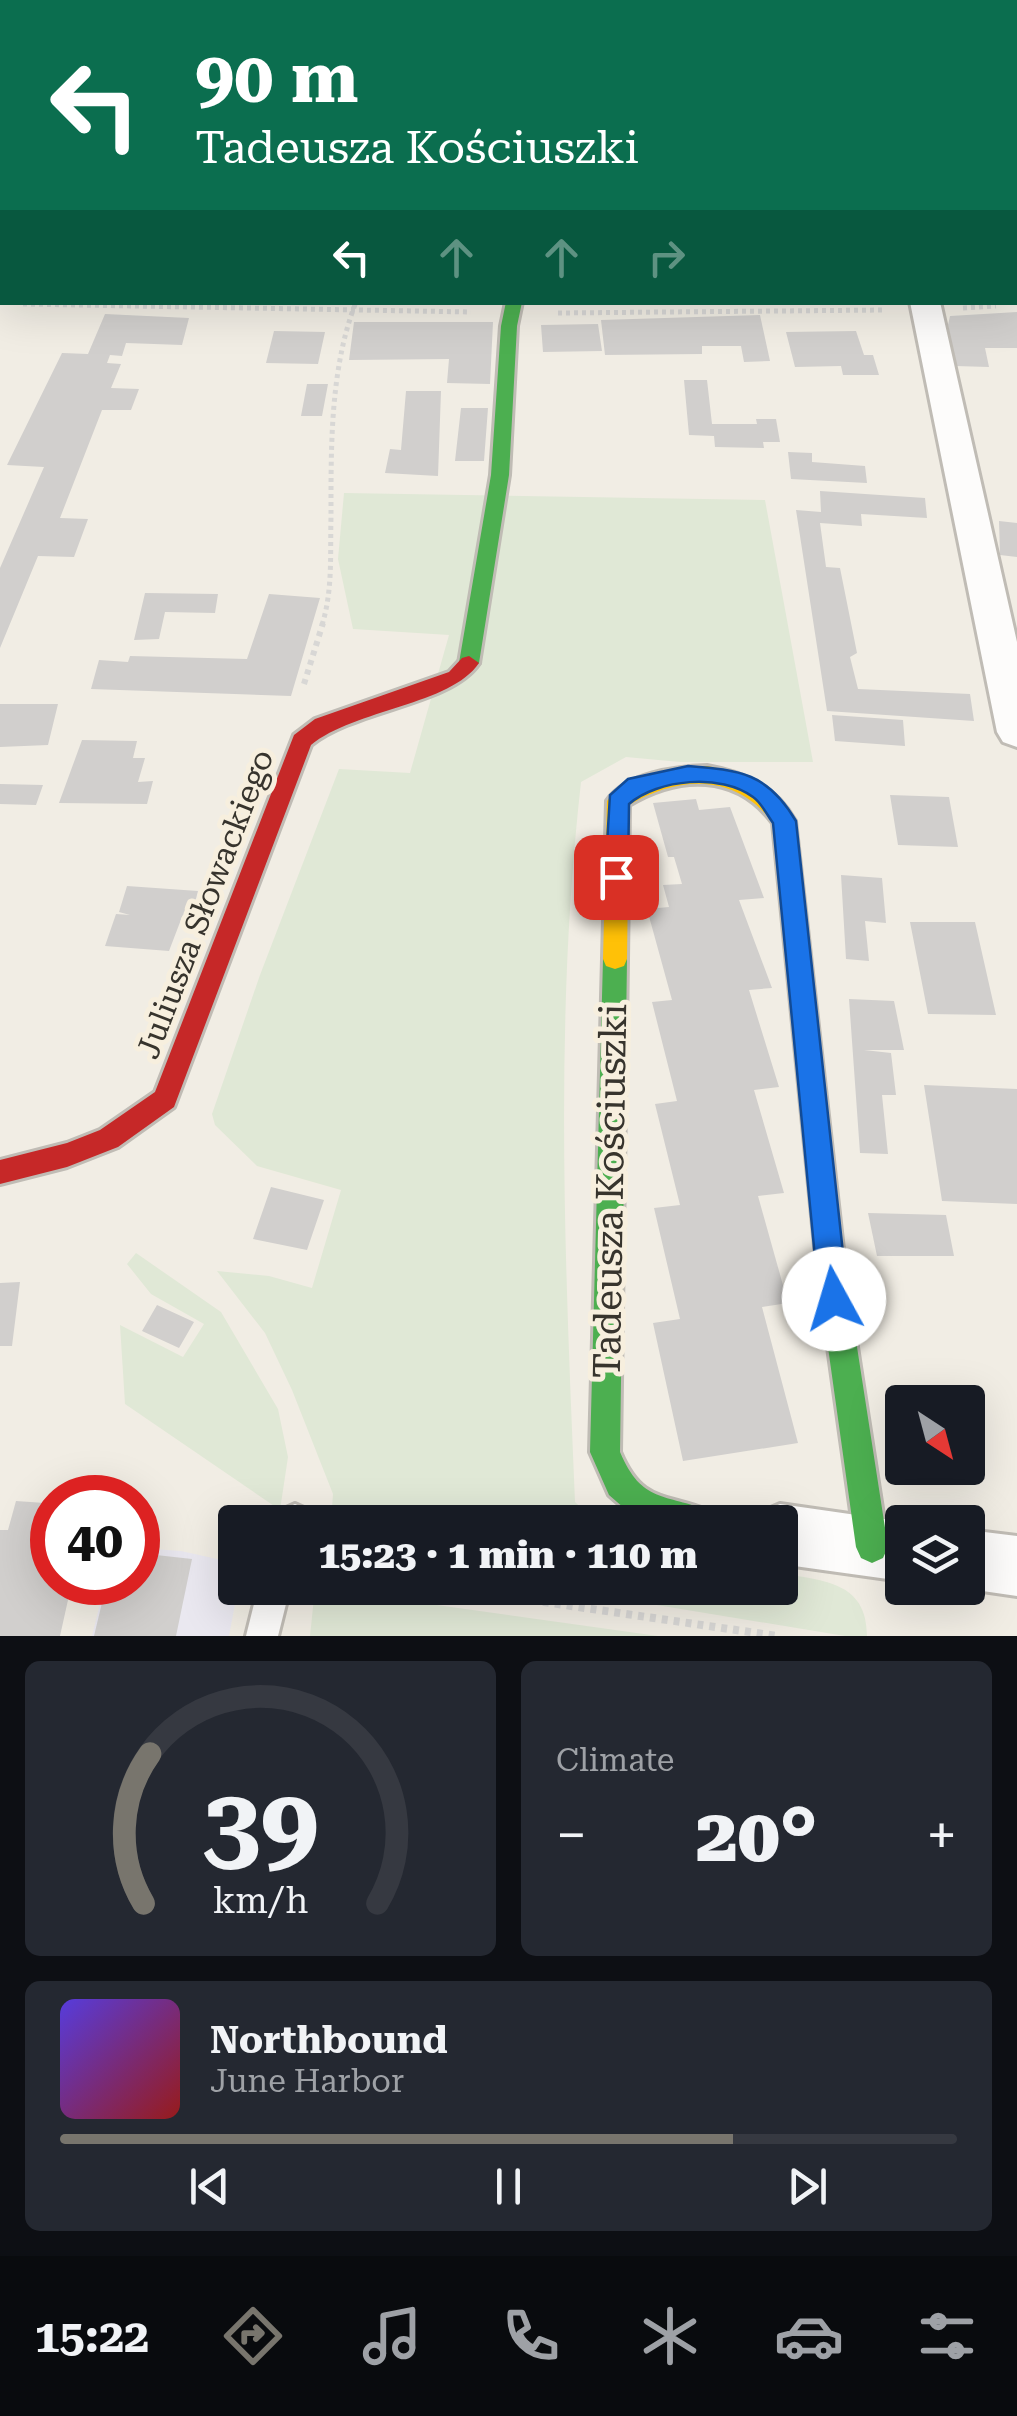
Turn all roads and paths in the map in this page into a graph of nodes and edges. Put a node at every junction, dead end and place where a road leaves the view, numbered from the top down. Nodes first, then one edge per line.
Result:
1 (355, 305) edge
2 (514, 305) edge
3 (856, 305) edge
4 (926, 305) edge
5 (858, 310) dead end
6 (324, 618) dead end
7 (1017, 732) edge
8 (0, 1172) edge
9 (636, 1505) edge
10 (798, 1537) edge
11 (885, 1540) edge
12 (885, 1549) edge
13 (985, 1562) edge
14 (1017, 1566) edge
15 (270, 1605) edge
16 (565, 1605) edge
17 (262, 1636) edge
18 (777, 1636) edge

1 - 6 path
2 - 8 street, Juliusza Słowackiego
3 - 5 path
4 - 7 street
9 - 11 street, Tadeusza Kościuszki
10 - 12 street
13 - 14 street
15 - 17 lane
16 - 18 path

